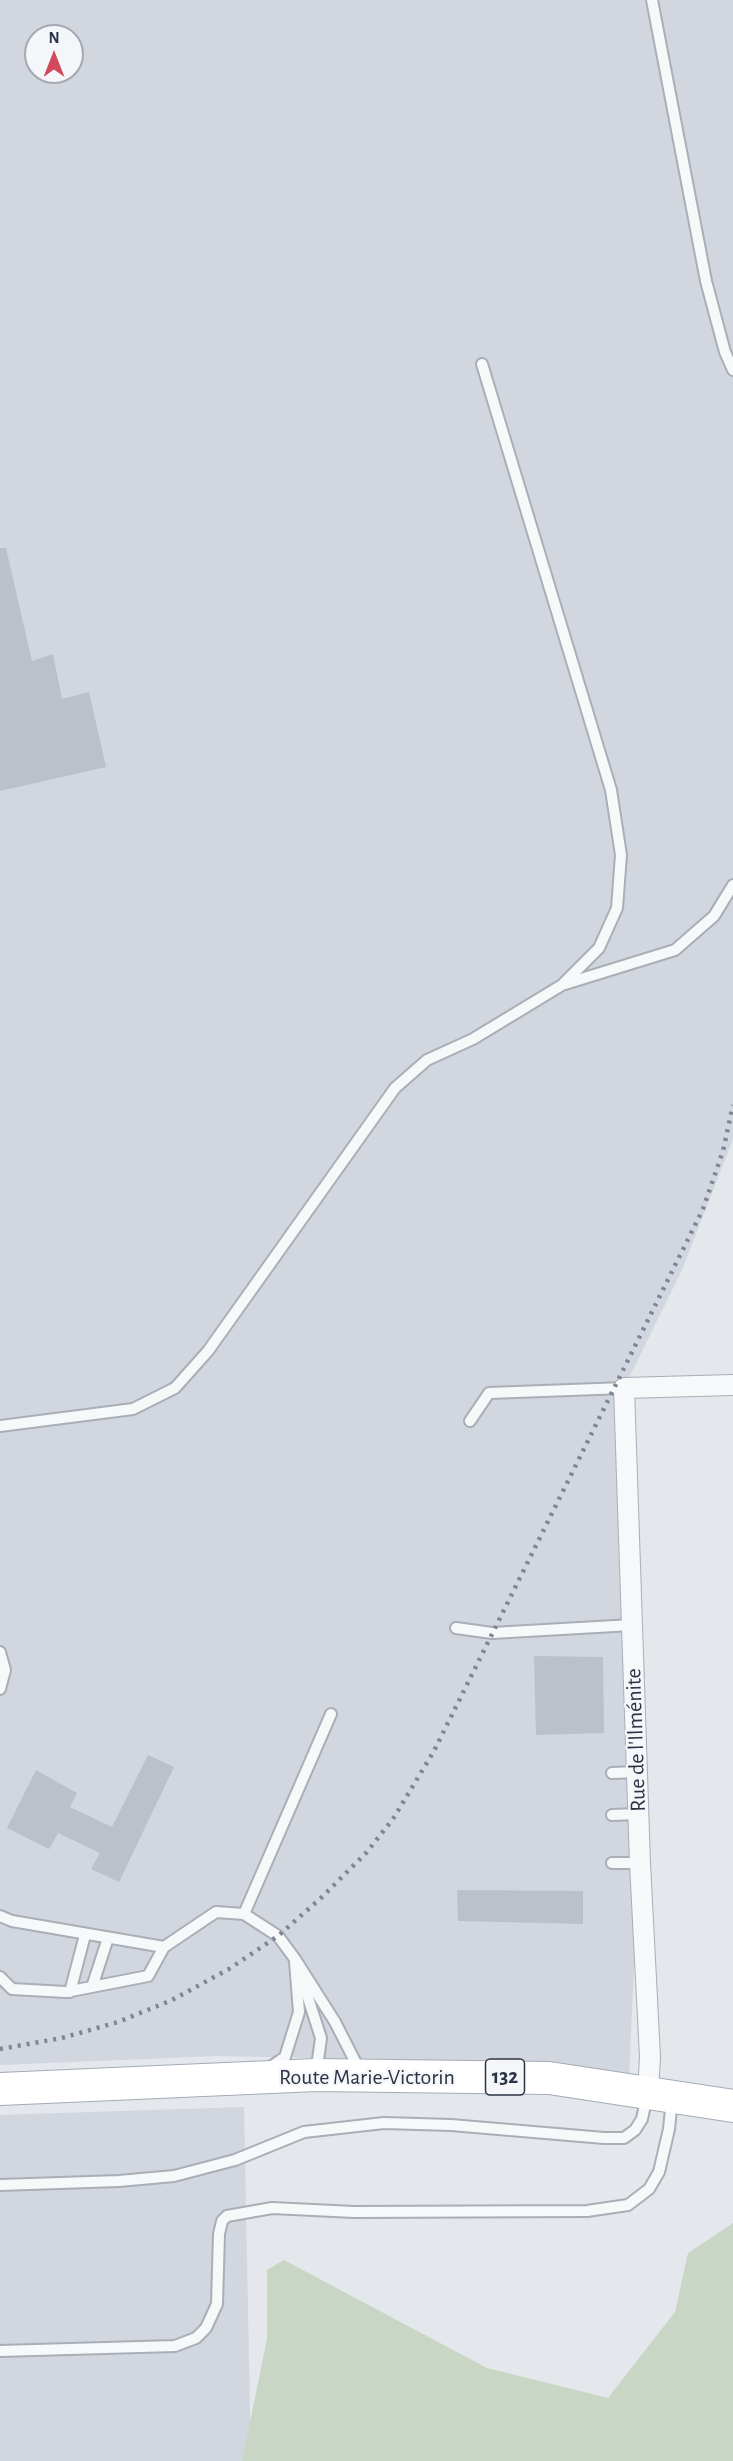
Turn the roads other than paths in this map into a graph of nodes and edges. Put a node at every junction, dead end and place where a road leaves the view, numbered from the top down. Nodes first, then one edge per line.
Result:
1 (652, 0) edge
2 (482, 364) dead end
3 (733, 370) edge
4 (733, 885) edge
5 (562, 985) junction
6 (733, 1385) edge
7 (624, 1388) junction
8 (470, 1421) dead end
9 (0, 1426) edge
10 (632, 1625) junction
11 (456, 1628) dead end
12 (0, 1652) edge
13 (0, 1689) edge
14 (331, 1714) dead end
15 (637, 1772) junction
16 (612, 1773) dead end
17 (638, 1814) junction
18 (612, 1815) dead end
19 (612, 1863) dead end
20 (640, 1863) junction
21 (244, 1914) junction
22 (1, 1917) edge
23 (85, 1935) junction
24 (108, 1938) junction
25 (164, 1947) junction
26 (295, 1959) junction
27 (0, 1977) edge
28 (92, 1987) junction
29 (70, 1992) junction
30 (361, 2074) junction
31 (316, 2075) junction
32 (239, 2078) junction
33 (0, 2089) edge
34 (660, 2094) junction
35 (733, 2106) edge
36 (0, 2185) edge
37 (0, 2351) edge

1 - 3 lane
2 - 5 lane
4 - 5 lane
5 - 9 lane
6 - 7 street
7 - 8 lane
7 - 10 street, Rue de l'Ilménite
10 - 11 lane
10 - 15 street, Rue de l'Ilménite
12 - 13 lane
14 - 21 lane
15 - 16 lane
15 - 17 street, Rue de l'Ilménite
17 - 18 lane
17 - 20 street, Rue de l'Ilménite
19 - 20 lane
20 - 34 street, Rue de l'Ilménite
21 - 25 lane
21 - 26 lane
22 - 23 lane
23 - 24 lane
23 - 29 lane
24 - 25 lane
24 - 28 lane
25 - 28 lane
26 - 30 lane
26 - 31 lane
26 - 32 lane
27 - 29 lane
28 - 29 lane
30 - 31 main road, Route Marie-Victorin / 132
30 - 34 main road, Route Marie-Victorin / 132
31 - 32 main road, Route Marie-Victorin / 132
32 - 33 main road, Route Marie-Victorin / 132
34 - 35 main road, Route Marie-Victorin / 132
34 - 36 lane
34 - 37 lane

